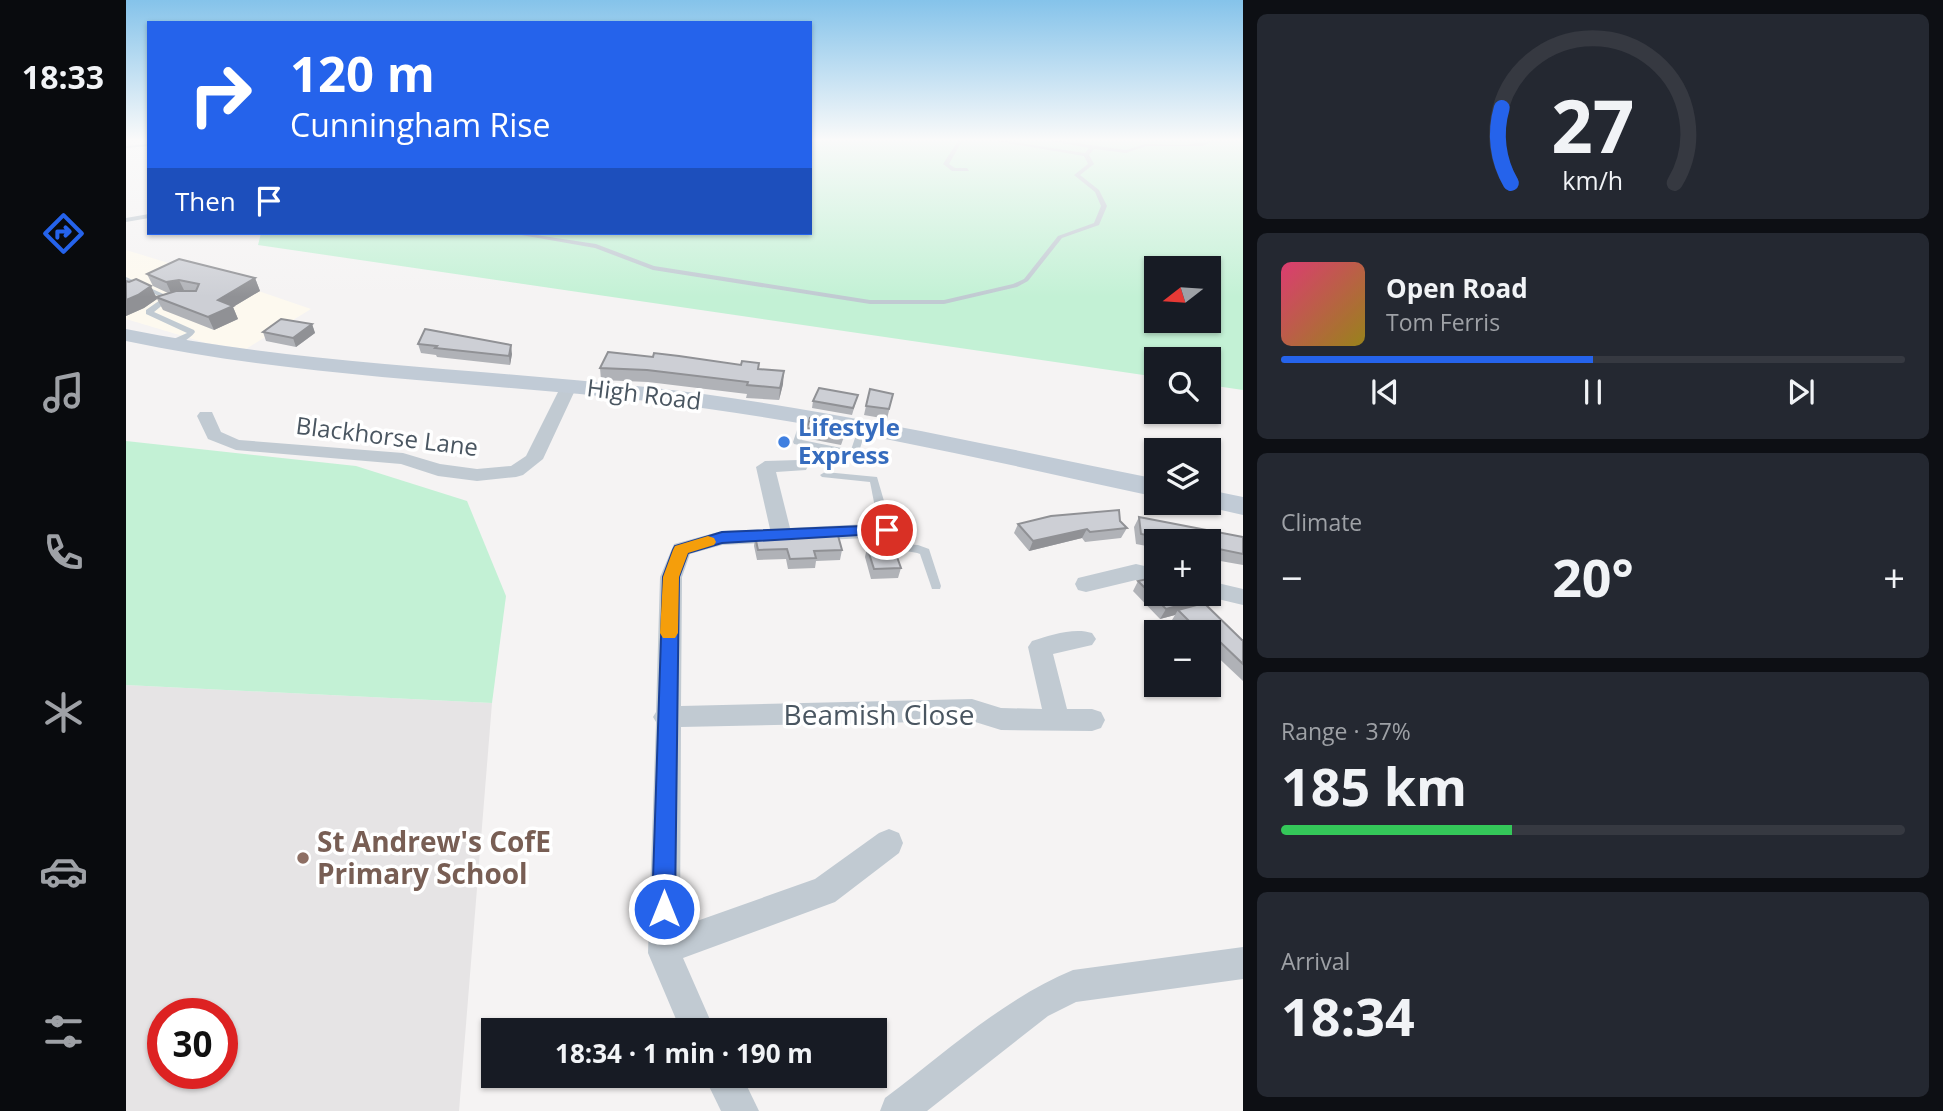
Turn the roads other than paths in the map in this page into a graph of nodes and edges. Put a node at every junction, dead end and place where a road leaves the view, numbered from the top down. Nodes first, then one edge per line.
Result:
1 (1096, 193) edge
2 (147, 216) edge
3 (126, 220) edge
4 (526, 235) edge
5 (126, 279) edge
6 (179, 298) edge
7 (166, 302) junction
8 (126, 335) edge
9 (167, 345) junction
10 (569, 386) junction
11 (206, 416) dead end
12 (799, 466) dead end
13 (825, 475) dead end
14 (1144, 485) edge
15 (1221, 501) edge
16 (1243, 506) edge
17 (887, 530) junction
18 (782, 535) junction
19 (1144, 574) edge
20 (1086, 584) dead end
21 (936, 586) dead end
22 (1221, 592) edge
23 (1243, 597) edge
24 (1084, 639) dead end
25 (666, 717) junction
26 (1057, 718) junction
27 (1092, 720) dead end
28 (889, 843) dead end
29 (664, 950) junction
30 (1243, 963) edge
31 (693, 1018) edge
32 (729, 1088) edge
33 (741, 1111) edge
34 (898, 1111) edge

1 - 4 lane
2 - 3 lane
5 - 7 lane
6 - 7 lane
7 - 9 lane
8 - 9 main road, High Road
9 - 10 main road, High Road
10 - 11 street, Blackhorse Lane
10 - 14 main road, High Road
12 - 18 street
13 - 17 lane
15 - 16 main road
17 - 18 street
17 - 21 lane
18 - 25 street
19 - 20 street
22 - 23 street
24 - 26 street
25 - 26 street, Beamish Close
25 - 29 street
26 - 27 street, Beamish Close
28 - 29 street
29 - 31 street
30 - 34 street
32 - 33 street

